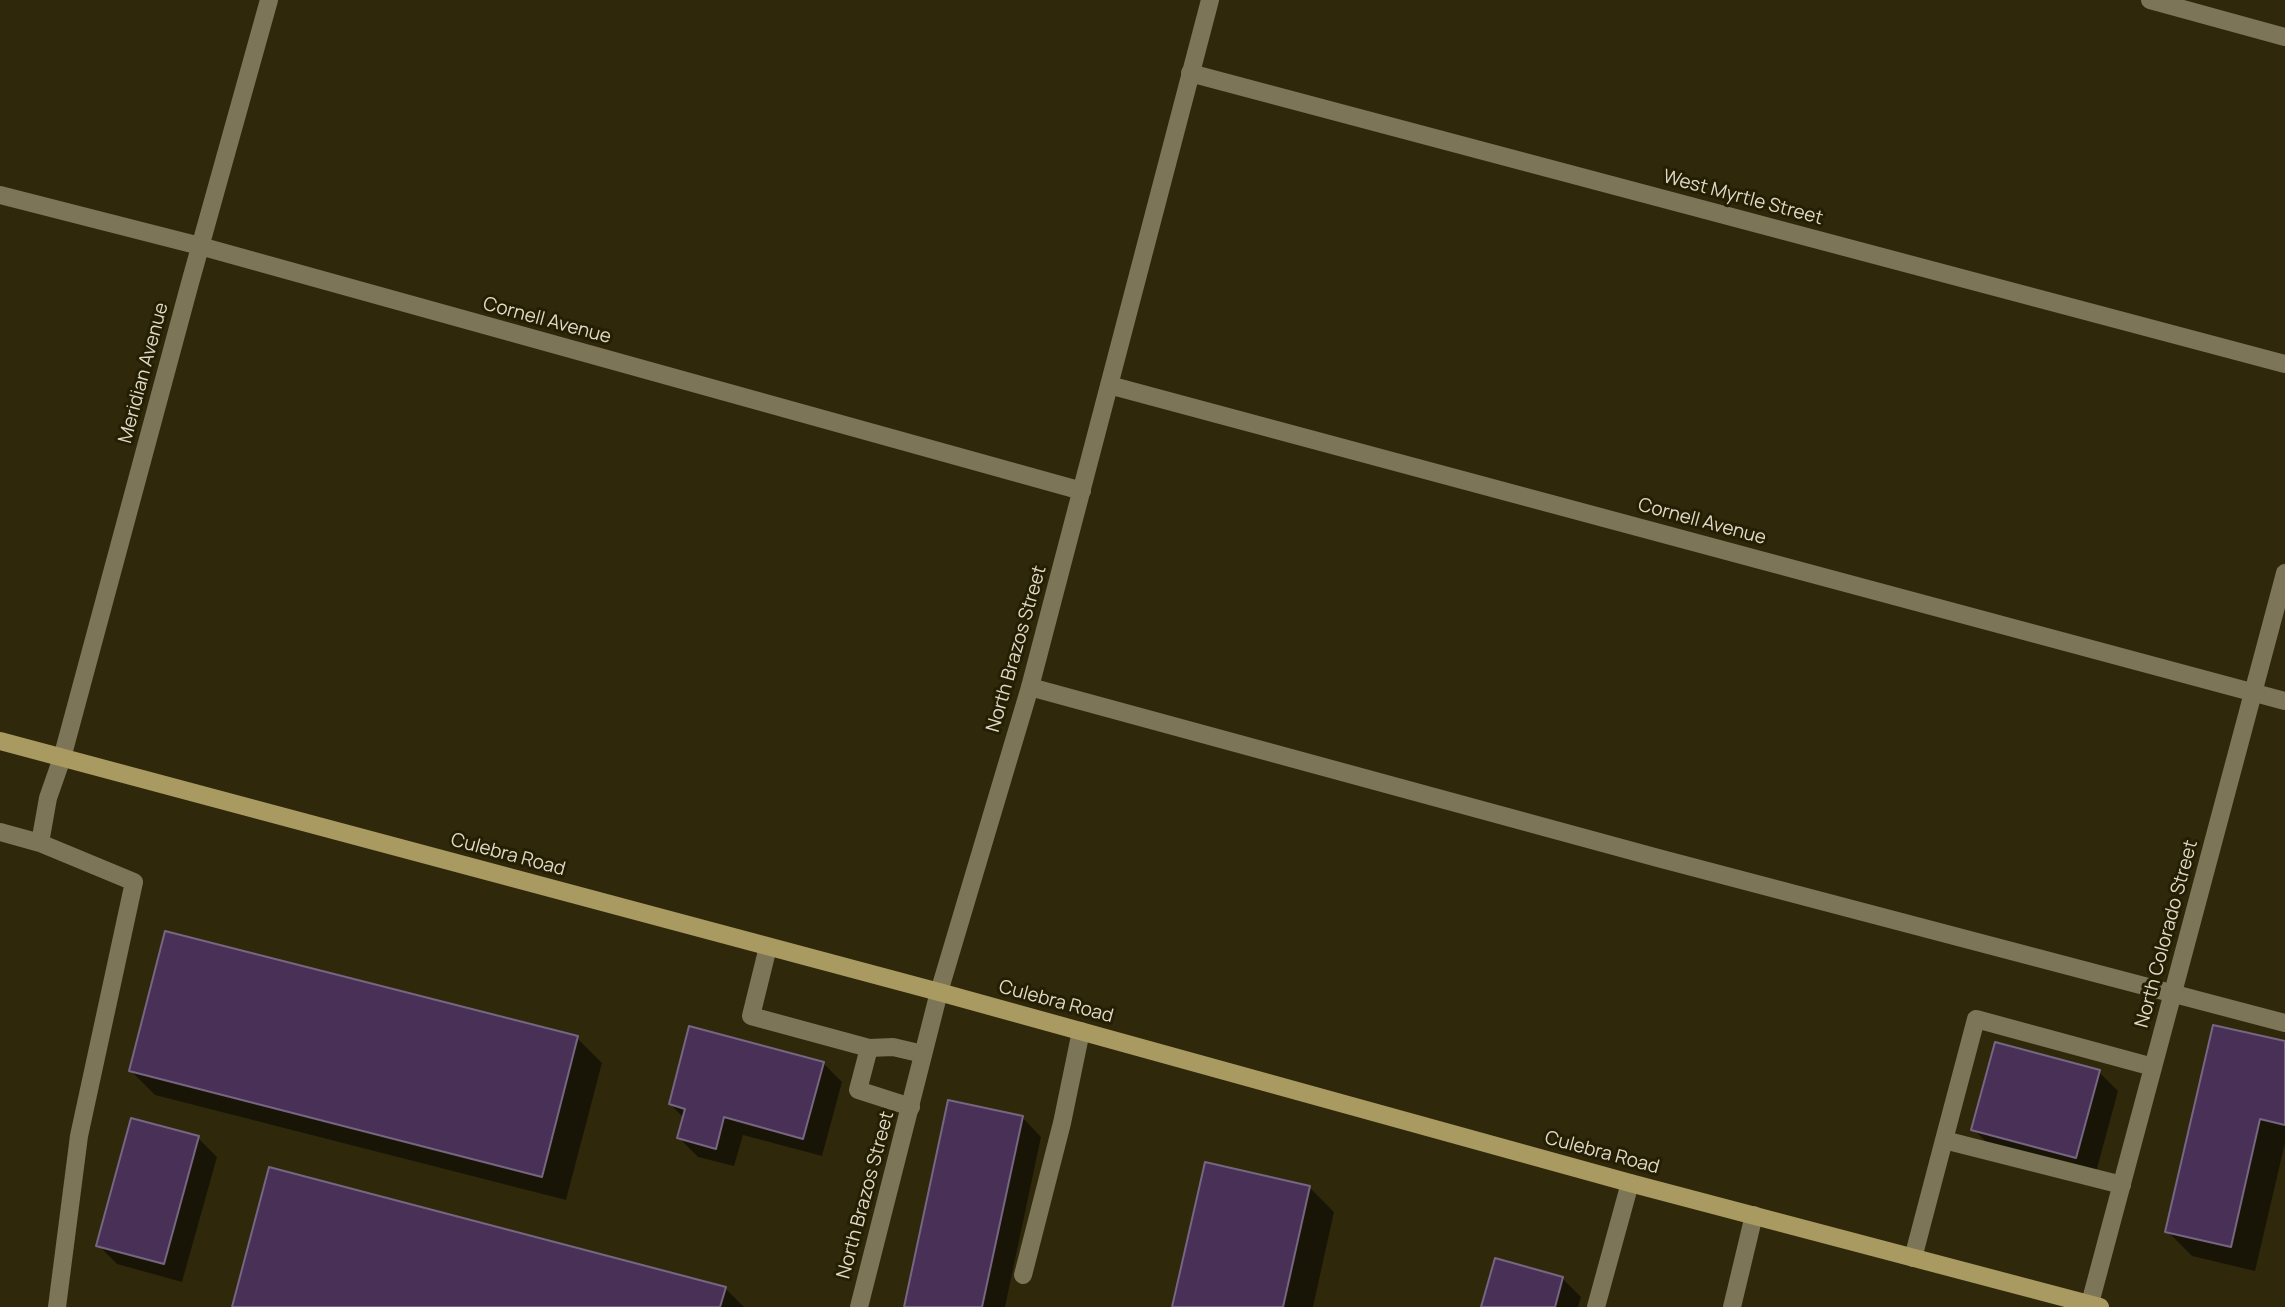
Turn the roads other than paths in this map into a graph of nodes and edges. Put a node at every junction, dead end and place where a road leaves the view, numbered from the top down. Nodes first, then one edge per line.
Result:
1 (269, 0) edge
2 (1210, 0) edge
3 (2150, 0) edge
4 (2285, 37) edge
5 (1190, 73) junction
6 (0, 195) edge
7 (200, 246) junction
8 (2285, 364) edge
9 (1109, 385) junction
10 (1082, 491) junction
11 (2285, 573) edge
12 (1030, 687) junction
13 (2253, 691) junction
14 (2285, 701) edge
15 (0, 741) edge
16 (62, 758) junction
17 (0, 832) edge
18 (40, 843) junction
19 (768, 947) junction
20 (939, 992) junction
21 (2173, 992) junction
22 (2285, 1023) edge
23 (1081, 1031) junction
24 (869, 1048) junction
25 (923, 1054) junction
26 (2153, 1066) junction
27 (911, 1107) junction
28 (1944, 1140) junction
29 (1630, 1183) junction
30 (2122, 1185) junction
31 (1754, 1216) junction
32 (1913, 1258) junction
33 (1023, 1275) dead end
34 (2093, 1306) edge
35 (57, 1307) edge
36 (859, 1307) edge
37 (1596, 1307) edge
38 (1732, 1307) edge

1 - 7 street, Meridian Avenue
2 - 5 street, North Brazos Street
3 - 4 street
5 - 8 street, West Myrtle Street
5 - 9 street, North Brazos Street
6 - 7 street, Cornell Avenue
7 - 10 street, Cornell Avenue
7 - 16 street, Meridian Avenue
9 - 10 street, North Brazos Street
9 - 13 street, Cornell Avenue
10 - 12 street, North Brazos Street
11 - 13 street, North Colorado Street
12 - 20 street, North Brazos Street
12 - 21 street
13 - 14 street, Cornell Avenue
13 - 21 street, North Colorado Street
15 - 16 main road, Culebra Road
16 - 18 street, Meridian Avenue
16 - 19 main road, Culebra Road
17 - 18 street
18 - 35 street
19 - 20 main road, Culebra Road
19 - 24 street
20 - 23 main road, Culebra Road
20 - 25 street, North Brazos Street
21 - 22 street
21 - 26 street, North Colorado Street
23 - 29 main road, Culebra Road
23 - 33 street
24 - 25 street
24 - 27 street
25 - 27 street, North Brazos Street
26 - 28 street
26 - 30 street, North Colorado Street
27 - 36 street, North Brazos Street
28 - 30 street
28 - 32 street
29 - 31 main road, Culebra Road
29 - 37 street
30 - 34 street, North Colorado Street
31 - 32 main road, Culebra Road
31 - 38 street
32 - 34 main road, Culebra Road

